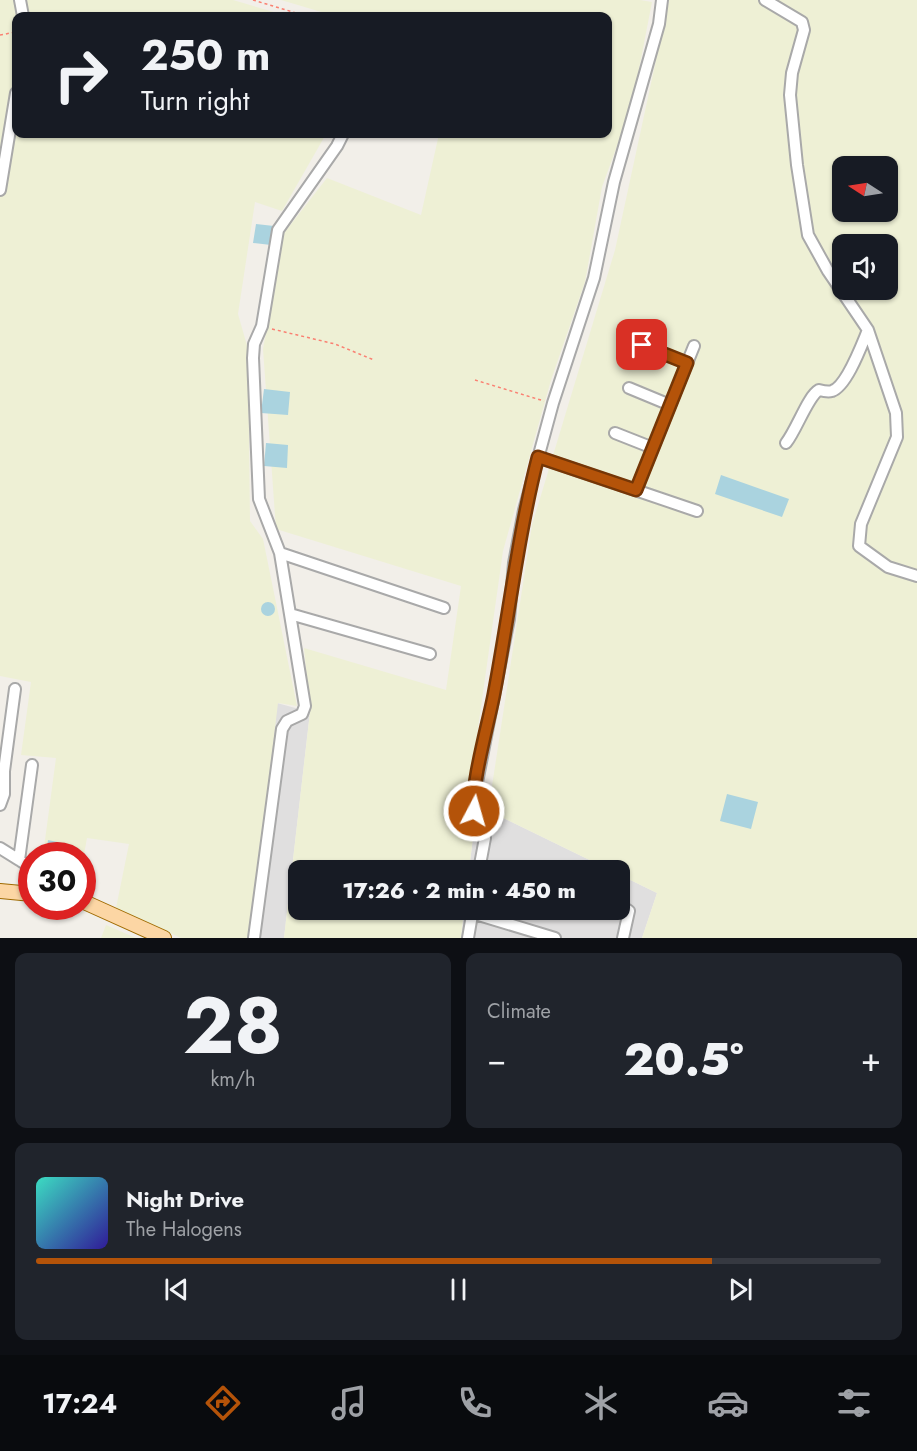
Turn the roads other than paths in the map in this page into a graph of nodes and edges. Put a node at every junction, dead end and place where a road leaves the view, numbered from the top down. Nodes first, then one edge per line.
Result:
1 (662, 0) edge
2 (765, 0) edge
3 (12, 117) edge
4 (341, 138) edge
5 (0, 190) edge
6 (868, 330) junction
7 (642, 345) dead end
8 (694, 346) dead end
9 (687, 363) junction
10 (629, 388) dead end
11 (670, 405) junction
12 (615, 433) dead end
13 (786, 443) dead end
14 (653, 448) junction
15 (538, 457) junction
16 (636, 490) junction
17 (697, 511) dead end
18 (280, 553) junction
19 (917, 576) edge
20 (444, 608) dead end
21 (290, 614) junction
22 (430, 654) dead end
23 (15, 689) dead end
24 (32, 765) dead end
25 (0, 805) edge
26 (21, 842) edge
27 (0, 848) edge
28 (18, 859) edge
29 (481, 860) edge
30 (0, 891) edge
31 (18, 893) edge
32 (96, 907) edge
33 (471, 920) edge
34 (500, 920) edge
35 (627, 920) edge
36 (164, 938) edge
37 (254, 938) edge
38 (468, 938) edge
39 (555, 938) edge
40 (624, 938) edge

1 - 15 street
2 - 6 street
3 - 5 street
4 - 18 street
6 - 13 street
6 - 19 street
7 - 9 street
8 - 9 street
9 - 11 street
10 - 11 street
11 - 14 street
12 - 14 street
14 - 16 street
15 - 16 street
15 - 29 street
16 - 17 street
18 - 20 street
18 - 21 street
21 - 22 street
21 - 37 street
23 - 25 street
24 - 26 street
27 - 28 street
30 - 31 main road
32 - 36 main road
33 - 38 street
34 - 39 street
35 - 40 street

